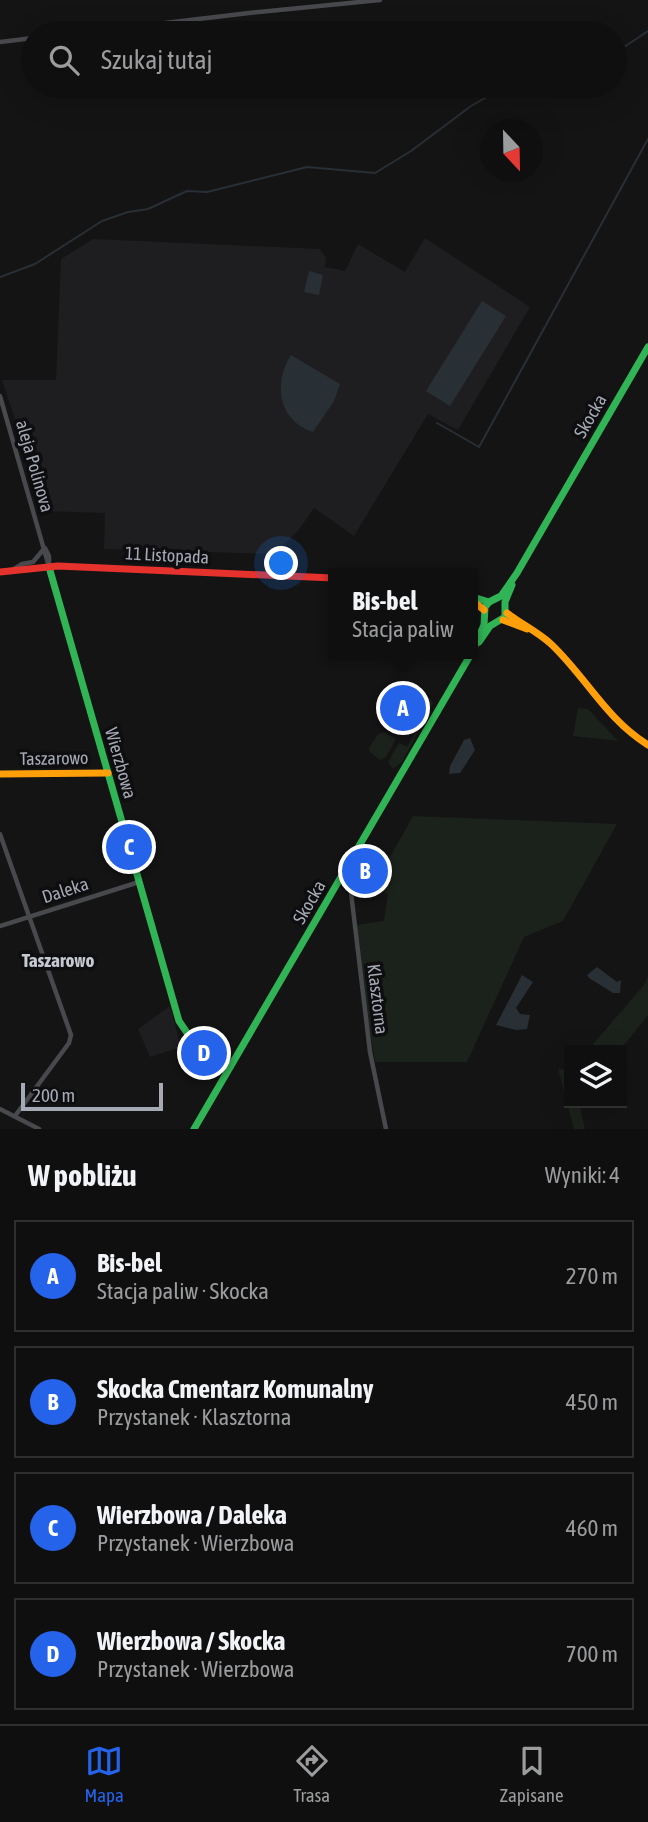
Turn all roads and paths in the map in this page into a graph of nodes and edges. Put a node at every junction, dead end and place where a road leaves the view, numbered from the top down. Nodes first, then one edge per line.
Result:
1 (380, 0) edge
2 (182, 21) edge
3 (21, 39) edge
4 (0, 42) edge
5 (648, 347) edge
6 (0, 396) edge
7 (43, 546) junction
8 (49, 567) junction
9 (11, 571) junction
10 (0, 572) edge
11 (517, 573) junction
12 (328, 578) edge
13 (478, 600) edge
14 (492, 601) junction
15 (478, 605) edge
16 (485, 614) junction
17 (502, 615) junction
18 (478, 639) edge
19 (478, 642) edge
20 (468, 659) edge
21 (648, 746) edge
22 (108, 773) junction
23 (0, 775) edge
24 (0, 834) edge
25 (349, 864) junction
26 (359, 870) dead end
27 (342, 875) junction
28 (139, 881) junction
29 (29, 917) junction
30 (0, 926) edge
31 (230, 1067) junction
32 (0, 1109) edge
33 (15, 1116) junction
34 (39, 1129) edge
35 (194, 1129) edge
36 (386, 1129) edge

1 - 2 street
3 - 4 street
5 - 11 street, Skocka
6 - 7 street, aleja Polinova
7 - 8 street, aleja Polinova
7 - 9 street
8 - 9 street, 11 Listopada
8 - 12 street, 11 Listopada
8 - 22 street, Wierzbowa
9 - 10 street, 11 Listopada
11 - 14 street, Skocka
11 - 17 street, Skocka
13 - 14 street
14 - 16 street, Skocka
14 - 17 street
15 - 16 street
16 - 17 street
16 - 18 street, Skocka
17 - 19 street, Skocka
17 - 21 street
20 - 25 street, Skocka
22 - 23 street, Taszarowo
22 - 28 street, Wierzbowa
24 - 29 street
25 - 26 street
25 - 27 street, Skocka
27 - 31 street, Skocka
27 - 36 street, Klasztorna
28 - 29 street, Daleka
28 - 31 street, Wierzbowa
29 - 30 street, Daleka
29 - 33 street
31 - 35 street, Skocka
32 - 33 street
33 - 34 street

